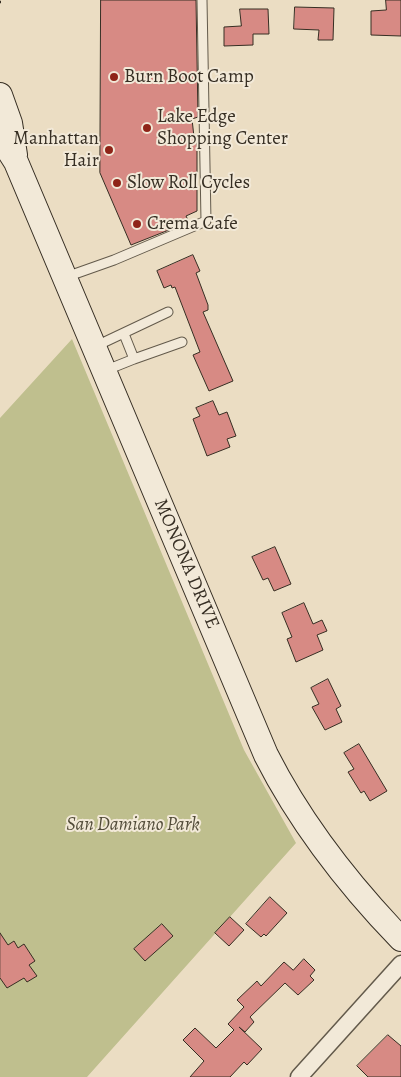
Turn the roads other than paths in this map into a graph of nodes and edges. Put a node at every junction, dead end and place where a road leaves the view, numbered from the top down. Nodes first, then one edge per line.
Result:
1 (202, 0) edge
2 (0, 95) edge
3 (0, 137) edge
4 (16, 162) junction
5 (64, 278) junction
6 (168, 312) dead end
7 (124, 334) junction
8 (182, 342) dead end
9 (94, 348) junction
10 (134, 359) junction
11 (104, 371) junction
12 (401, 939) edge
13 (401, 964) edge
14 (299, 1077) edge

1 - 5 lane
2 - 4 street, MONONA DRIVE
3 - 4 street, MONONA DRIVE
4 - 5 street, MONONA DRIVE
5 - 9 street, MONONA DRIVE
6 - 7 lane
7 - 9 lane
7 - 10 lane
8 - 10 lane
9 - 11 street, MONONA DRIVE
10 - 11 lane
11 - 12 street, MONONA DRIVE
13 - 14 street

